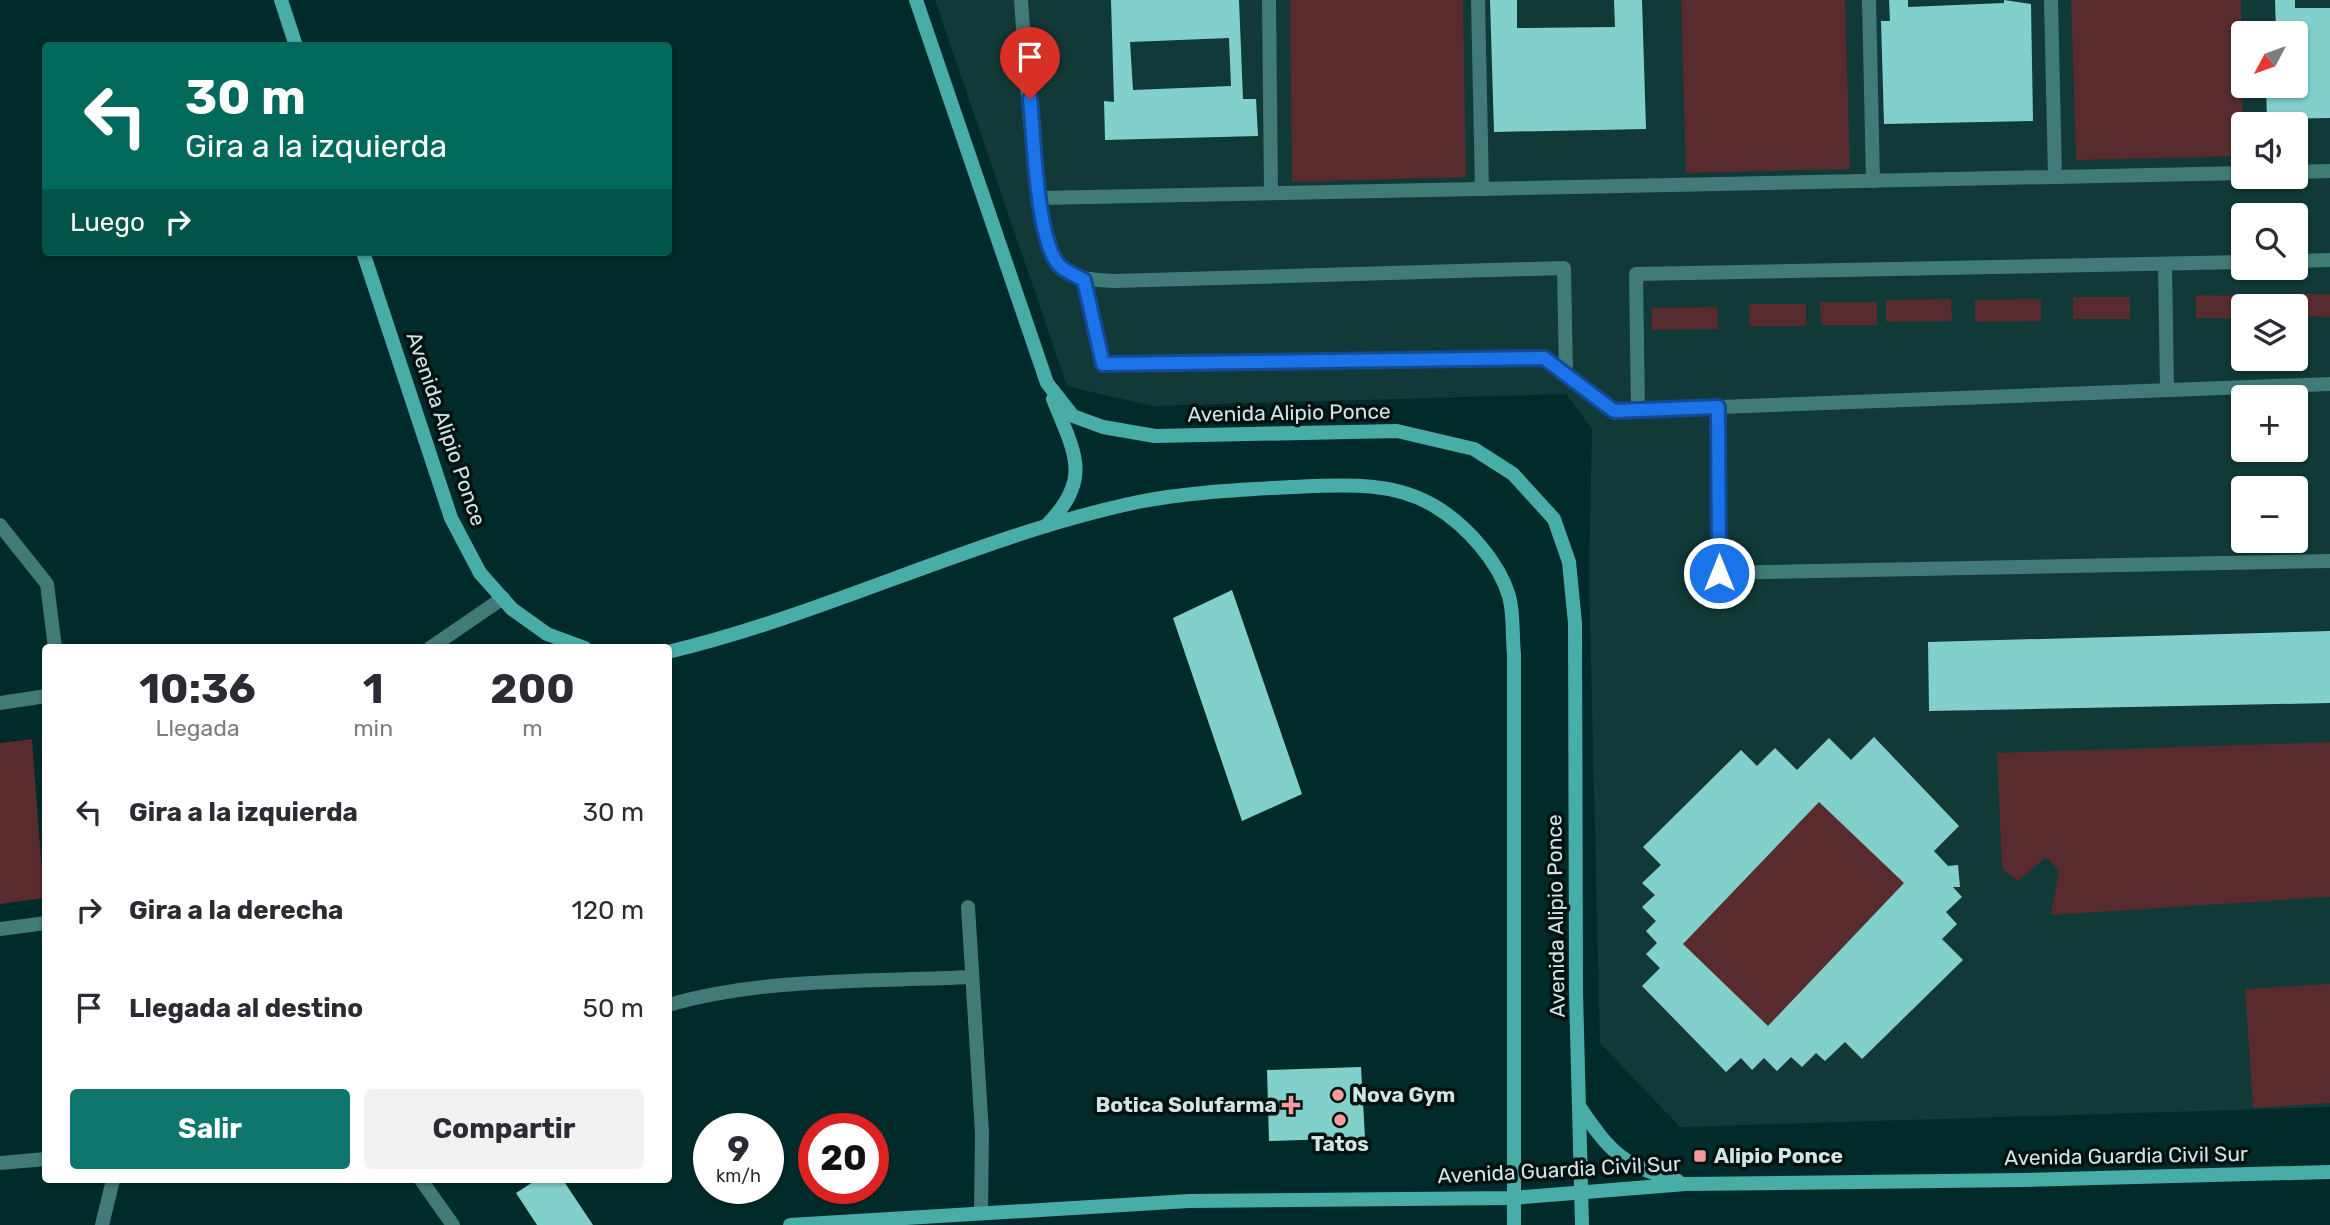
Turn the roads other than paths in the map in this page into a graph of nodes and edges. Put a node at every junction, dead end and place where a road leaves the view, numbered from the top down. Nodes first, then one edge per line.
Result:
1 (281, 0) edge
2 (916, 0) edge
3 (1021, 0) edge
4 (1269, 0) edge
5 (1478, 0) edge
6 (1869, 0) edge
7 (2051, 0) edge
8 (295, 42) edge
9 (2330, 171) edge
10 (2308, 172) edge
11 (2231, 173) edge
12 (2055, 177) junction
13 (1873, 181) junction
14 (1482, 189) junction
15 (1271, 193) junction
16 (1040, 198) junction
17 (364, 256) edge
18 (2330, 260) edge
19 (2308, 261) edge
20 (2231, 262) edge
21 (2165, 264) junction
22 (1084, 280) junction
23 (1566, 374) junction
24 (1047, 383) junction
25 (2330, 384) edge
26 (2167, 390) junction
27 (1718, 407) junction
28 (1638, 411) junction
29 (0, 525) edge
30 (1045, 527) junction
31 (2330, 561) edge
32 (503, 598) junction
33 (54, 644) edge
34 (436, 644) edge
35 (574, 644) edge
36 (672, 651) edge
37 (42, 697) edge
38 (0, 703) edge
39 (968, 907) dead end
40 (42, 924) edge
41 (0, 929) edge
42 (971, 977) junction
43 (672, 1004) edge
44 (1581, 1109) junction
45 (42, 1159) edge
46 (0, 1163) edge
47 (2330, 1172) edge
48 (112, 1183) edge
49 (423, 1183) edge
50 (1686, 1184) junction
51 (1581, 1193) junction
52 (1512, 1198) junction
53 (981, 1212) junction
54 (102, 1225) edge
55 (453, 1225) edge
56 (790, 1225) edge
57 (1514, 1225) edge
58 (1582, 1225) edge

1 - 8 main road
2 - 24 main road, Avenida Alipio Ponce
3 - 16 street
4 - 15 street
5 - 14 street
6 - 13 street
7 - 12 street
9 - 10 street
11 - 12 street
12 - 13 street
13 - 14 street
14 - 15 street
15 - 16 street
16 - 22 street
17 - 32 main road, Avenida Alipio Ponce
18 - 19 street
20 - 21 street
21 - 26 street
21 - 28 street
22 - 23 street
22 - 23 street
23 - 28 street
24 - 30 main road
24 - 44 main road, Avenida Alipio Ponce
25 - 26 street
26 - 27 street
27 - 28 street
27 - 31 street
29 - 33 street
30 - 36 main road, Avenida Alipio Ponce
30 - 52 main road, Avenida Alipio Ponce
32 - 34 street
32 - 35 main road, Avenida Alipio Ponce
37 - 38 street
39 - 42 street
40 - 41 street
42 - 43 street
42 - 53 street
44 - 50 main road
44 - 51 main road, Avenida Alipio Ponce
45 - 46 street
47 - 50 main road, Avenida Guardia Civil Sur
48 - 54 street
49 - 55 street
50 - 51 main road, Avenida Guardia Civil Sur
51 - 52 main road, Avenida Guardia Civil Sur
51 - 58 main road, Avenida Alipio Ponce
52 - 53 main road, Avenida Guardia Civil Sur
52 - 57 main road, Avenida Alipio Ponce
53 - 56 main road, Avenida Guardia Civil Sur

